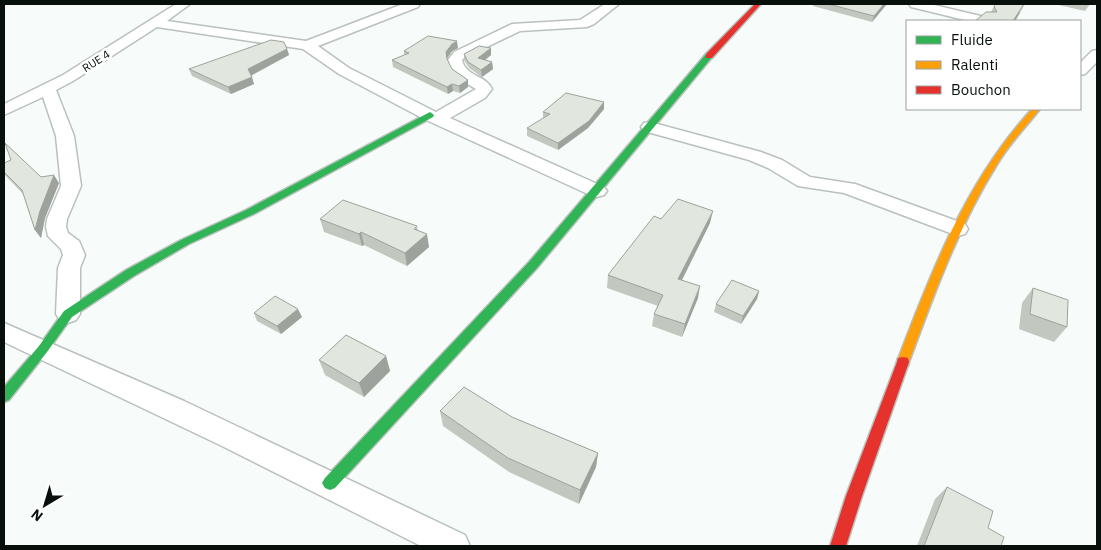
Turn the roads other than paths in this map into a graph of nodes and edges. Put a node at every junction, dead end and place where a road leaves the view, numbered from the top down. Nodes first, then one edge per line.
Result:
1 (184, 4) edge
2 (414, 4) edge
3 (613, 4) edge
4 (758, 4) edge
5 (915, 4) edge
6 (980, 20) edge
7 (155, 23) junction
8 (307, 45) junction
9 (1094, 51) edge
10 (1081, 70) edge
11 (48, 89) junction
12 (4, 110) edge
13 (1035, 110) edge
14 (434, 116) junction
15 (650, 127) junction
16 (598, 190) junction
17 (958, 229) junction
18 (68, 314) junction
19 (4, 332) edge
20 (43, 350) junction
21 (4, 396) edge
22 (330, 483) junction
23 (454, 546) edge
24 (838, 546) edge

1 - 7 street, RUE 4
2 - 8 street
3 - 14 street
4 - 15 street
5 - 6 street
7 - 8 street
7 - 11 street, RUE 4
8 - 14 street
9 - 10 street
11 - 12 street, RUE 4
11 - 18 street
13 - 17 street
14 - 16 street
14 - 18 street
15 - 16 street
15 - 17 street
16 - 22 street
17 - 24 street
18 - 20 street
19 - 20 street
20 - 21 street
20 - 22 street
22 - 23 street

